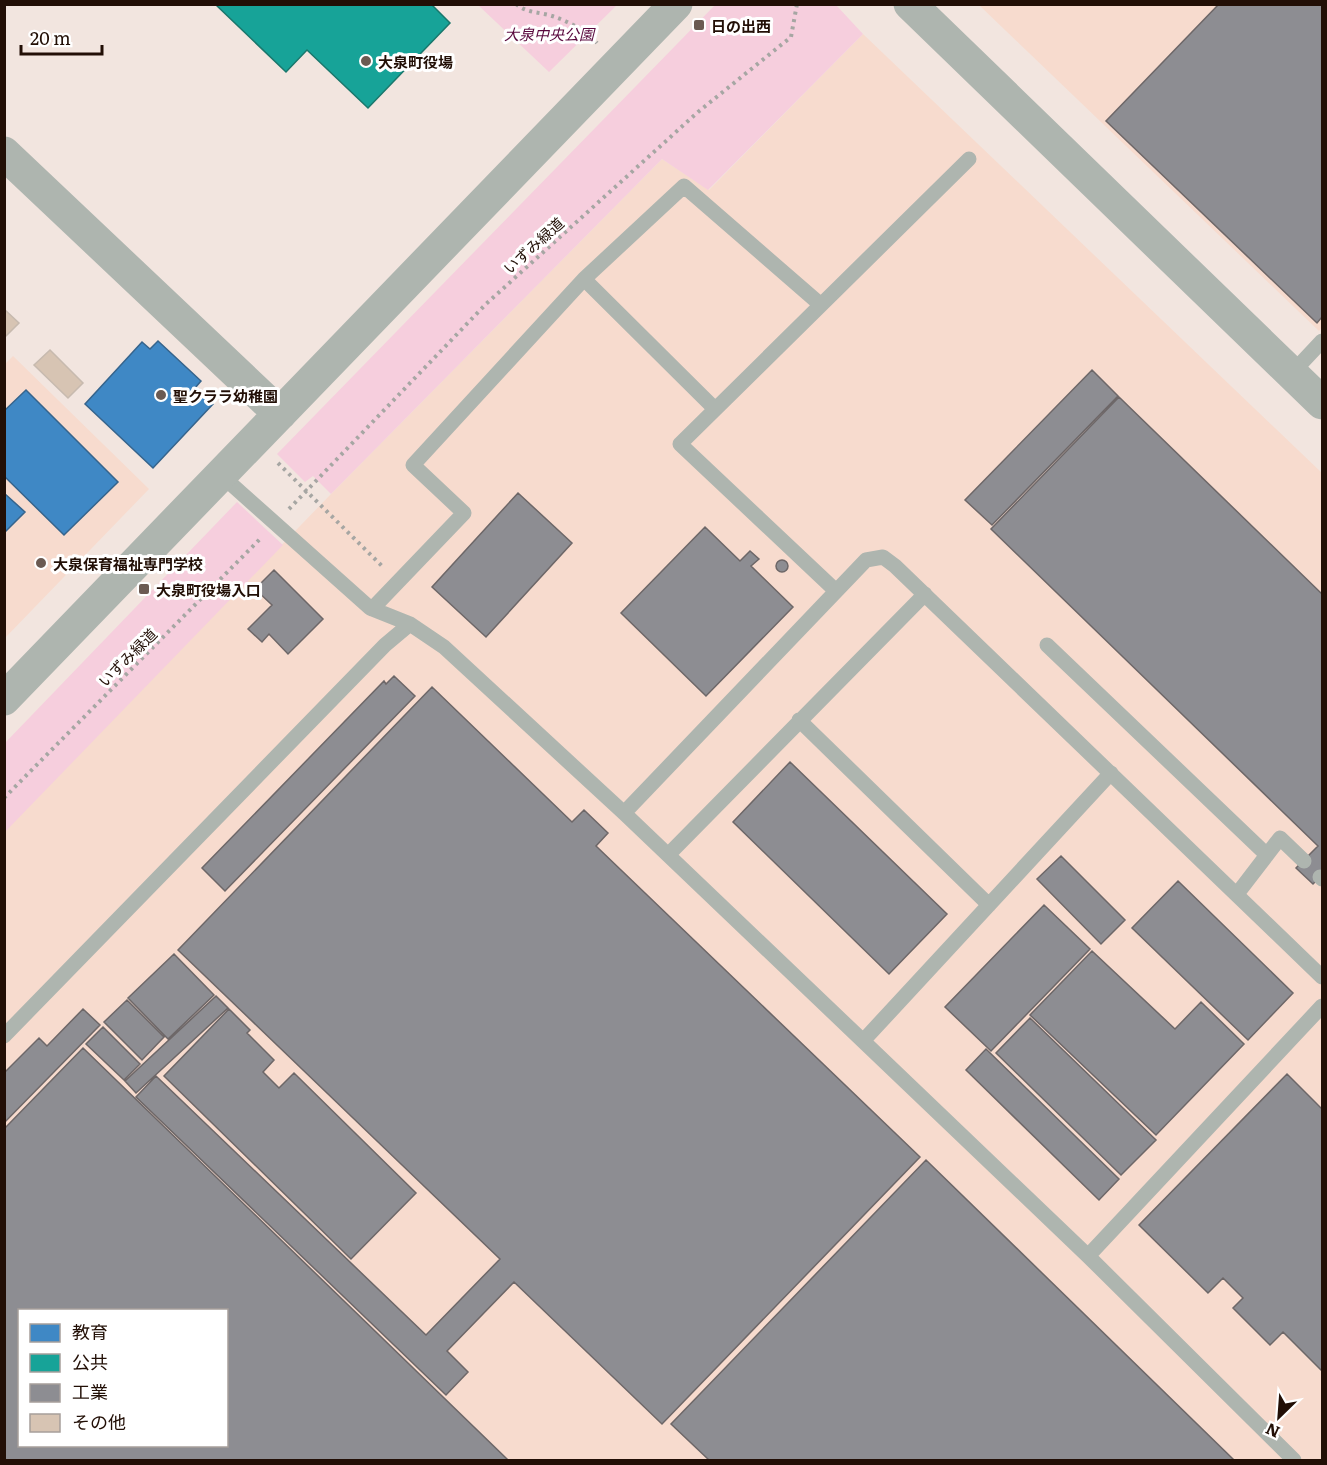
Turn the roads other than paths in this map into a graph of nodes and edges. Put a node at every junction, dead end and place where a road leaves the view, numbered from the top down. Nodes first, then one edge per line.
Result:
1 (676, 4) edge
2 (910, 4) edge
3 (4, 153) edge
4 (969, 159) dead end
5 (584, 279) junction
6 (821, 305) junction
7 (1323, 341) edge
8 (1292, 373) junction
9 (1323, 403) edge
10 (715, 409) junction
11 (280, 414) junction
12 (220, 475) junction
13 (836, 591) junction
14 (924, 594) junction
15 (372, 609) junction
16 (410, 624) junction
17 (1047, 645) dead end
18 (4, 699) edge
19 (799, 720) junction
20 (1111, 773) junction
21 (624, 813) junction
22 (668, 855) junction
23 (1267, 855) junction
24 (1304, 861) dead end
25 (1236, 894) junction
26 (989, 905) junction
27 (1323, 976) edge
28 (1323, 1006) edge
29 (4, 1036) edge
30 (862, 1041) junction
31 (1088, 1256) junction
32 (1294, 1461) edge

1 - 11 street
2 - 8 street
3 - 11 street
4 - 6 lane
5 - 6 lane
5 - 10 lane
5 - 15 lane
6 - 10 lane
7 - 8 lane
8 - 9 street
10 - 13 lane
11 - 12 street
12 - 15 lane
12 - 18 street
13 - 14 lane
13 - 21 lane
14 - 19 lane
14 - 20 lane
15 - 16 lane
16 - 21 lane
16 - 29 lane
17 - 23 lane
19 - 22 lane
19 - 26 lane
20 - 25 lane
20 - 26 lane
21 - 22 lane
22 - 30 lane
23 - 24 lane
23 - 25 lane
25 - 27 lane
26 - 30 lane
28 - 31 lane
30 - 31 lane
31 - 32 lane

